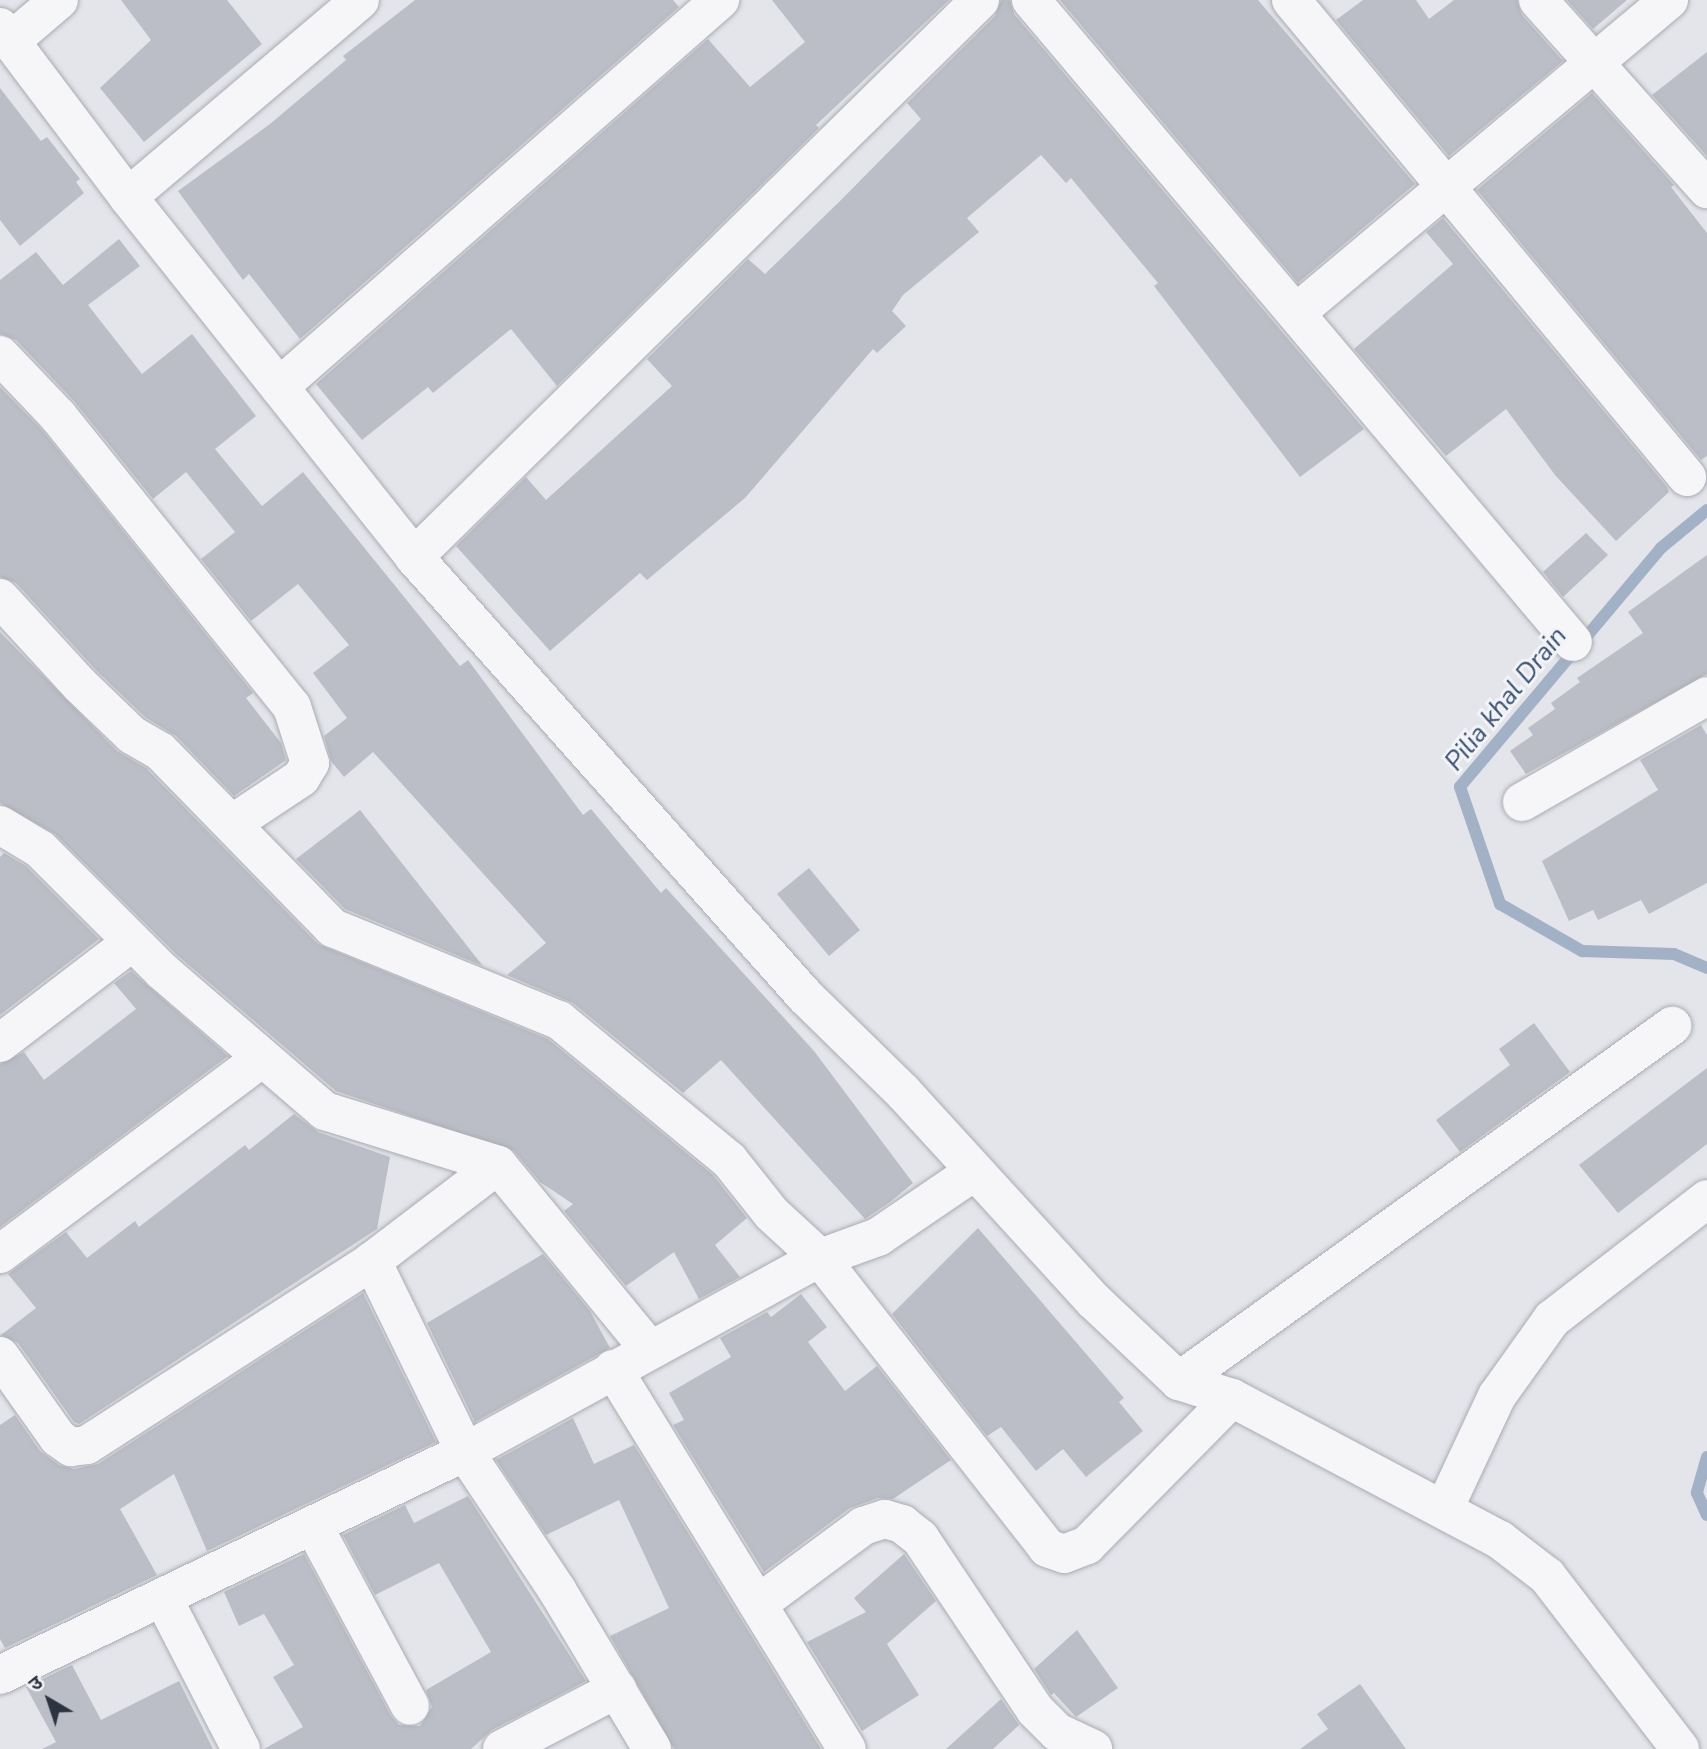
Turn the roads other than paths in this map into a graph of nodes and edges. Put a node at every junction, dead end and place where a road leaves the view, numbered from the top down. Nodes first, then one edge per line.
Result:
1 (59, 0) edge
2 (359, 0) edge
3 (720, 0) edge
4 (980, 0) edge
5 (1031, 0) edge
6 (1291, 0) edge
7 (1538, 0) edge
8 (1669, 0) edge
9 (5, 34) edge
10 (1593, 62) junction
11 (1445, 186) junction
12 (1707, 189) edge
13 (128, 197) junction
14 (1296, 313) junction
15 (0, 355) edge
16 (279, 387) junction
17 (1687, 478) dead end
18 (414, 557) junction
19 (0, 598) edge
20 (1573, 642) dead end
21 (1707, 696) edge
22 (1522, 802) dead end
23 (233, 823) junction
24 (1, 827) edge
25 (132, 942) junction
26 (1672, 1026) dead end
27 (0, 1043) edge
28 (261, 1059) junction
29 (498, 1165) junction
30 (975, 1171) junction
31 (1707, 1199) edge
32 (0, 1255) edge
33 (820, 1258) junction
34 (372, 1261) junction
35 (649, 1349) junction
36 (0, 1356) edge
37 (613, 1369) junction
38 (1179, 1381) junction
39 (1232, 1398) junction
40 (465, 1452) junction
41 (1444, 1509) junction
42 (313, 1525) junction
43 (163, 1598) junction
44 (758, 1604) junction
45 (0, 1675) edge
46 (617, 1689) junction
47 (410, 1706) dead end
48 (241, 1749) edge
49 (502, 1749) edge
50 (652, 1749) edge
51 (847, 1749) edge
52 (1093, 1749) edge
53 (1680, 1749) edge

1 - 9 street
2 - 13 street
3 - 16 street
4 - 18 street
5 - 14 street
6 - 11 street
7 - 10 street
8 - 10 street
9 - 13 street
10 - 11 street
10 - 12 street
11 - 14 street
11 - 17 street
13 - 16 street
14 - 20 street
15 - 23 street
16 - 18 street
18 - 30 street
19 - 23 street
21 - 22 street
23 - 33 street
24 - 25 street
25 - 27 street
25 - 28 street
26 - 38 street
28 - 29 street
28 - 32 street
29 - 34 street
29 - 35 street
30 - 33 street
30 - 38 street
31 - 41 street
33 - 35 street
33 - 39 street
34 - 36 street
34 - 40 street
35 - 37 street
37 - 40 street
37 - 44 street
38 - 39 street
39 - 41 street
40 - 42 street
40 - 46 street
41 - 53 street
42 - 43 street
42 - 47 street
43 - 45 street
43 - 48 street
44 - 51 street
44 - 52 street
46 - 49 street
46 - 50 street

